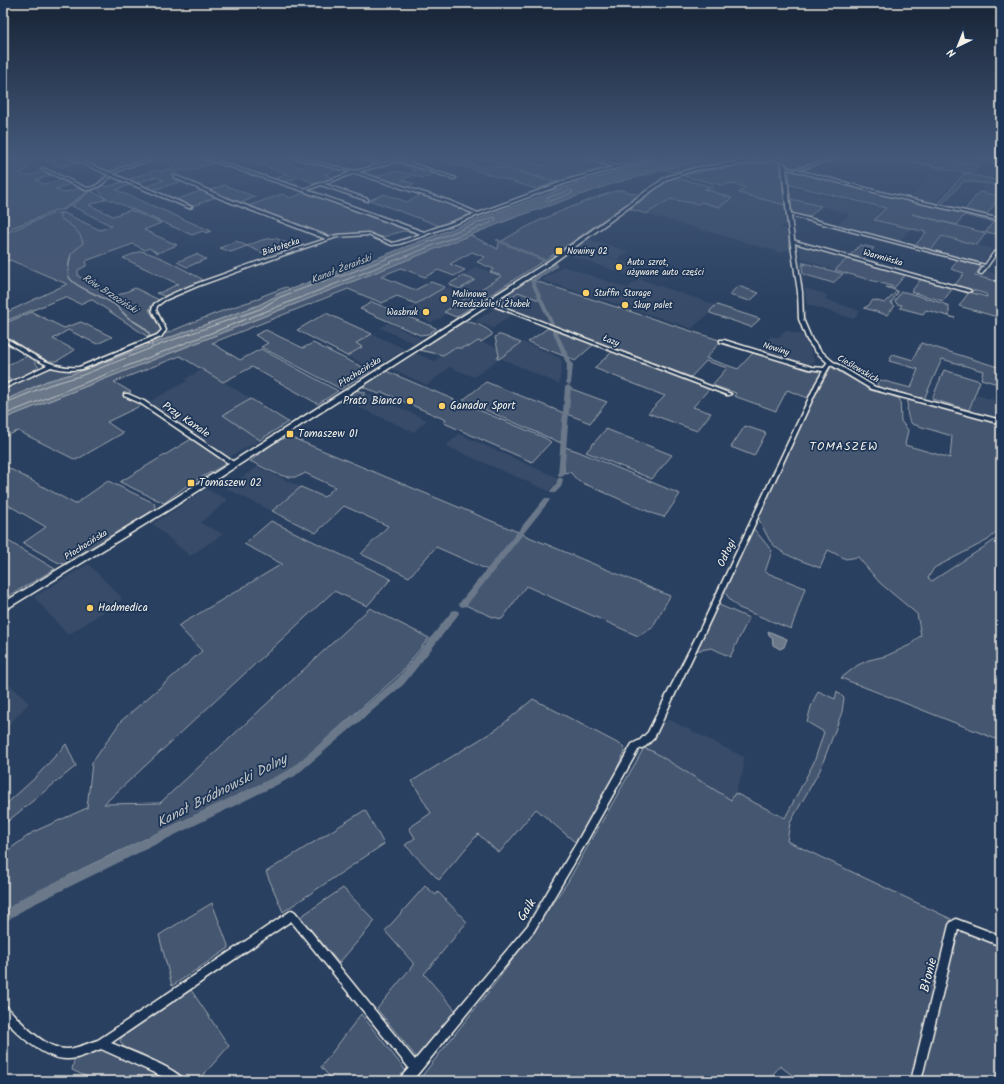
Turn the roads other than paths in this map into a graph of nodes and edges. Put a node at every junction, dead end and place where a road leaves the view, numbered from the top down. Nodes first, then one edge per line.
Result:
1 (248, 208) edge
2 (352, 208) edge
3 (463, 208) edge
4 (495, 208) edge
5 (626, 208) edge
6 (788, 208) edge
7 (946, 208) edge
8 (478, 214) junction
9 (789, 214) junction
10 (1001, 220) edge
11 (425, 234) junction
12 (330, 238) junction
13 (792, 241) junction
14 (1001, 253) edge
15 (986, 266) junction
16 (981, 273) dead end
17 (969, 291) dead end
18 (487, 302) junction
19 (3, 338) edge
20 (722, 341) dead end
21 (830, 362) junction
22 (51, 365) junction
23 (825, 370) junction
24 (3, 388) edge
25 (729, 394) dead end
26 (126, 395) dead end
27 (1001, 422) edge
28 (233, 464) junction
29 (3, 607) edge
30 (635, 747) joint
31 (1001, 941) edge
32 (3, 1011) edge
33 (101, 1044) junction
34 (415, 1068) junction
35 (179, 1081) edge
36 (405, 1081) edge
37 (916, 1081) edge

1 - 12 street
2 - 11 street
3 - 8 street
4 - 8 street, Białołęcka
5 - 18 main road, Płochocińska
6 - 9 street, Cieślewskich
7 - 10 street
8 - 11 street, Białołęcka
9 - 13 street, Cieślewskich
9 - 15 street
11 - 12 street, Białołęcka
12 - 22 street, Białołęcka
13 - 17 street, Warmińska
13 - 21 street, Cieślewskich
14 - 15 street
15 - 16 street
18 - 25 street, Łazy
18 - 28 main road, Płochocińska
19 - 22 street
20 - 23 street, Nowiny
21 - 23 street, Odłogi
21 - 27 street, Cieślewskich
22 - 24 street
23 - 30 street, Odłogi
26 - 28 street, Przy Kanale
28 - 29 main road, Płochocińska
30 - 34 street, Gaik
31 - 37 street, Błonie
32 - 33 street
33 - 34 street
33 - 35 street
34 - 36 street, Gaik

